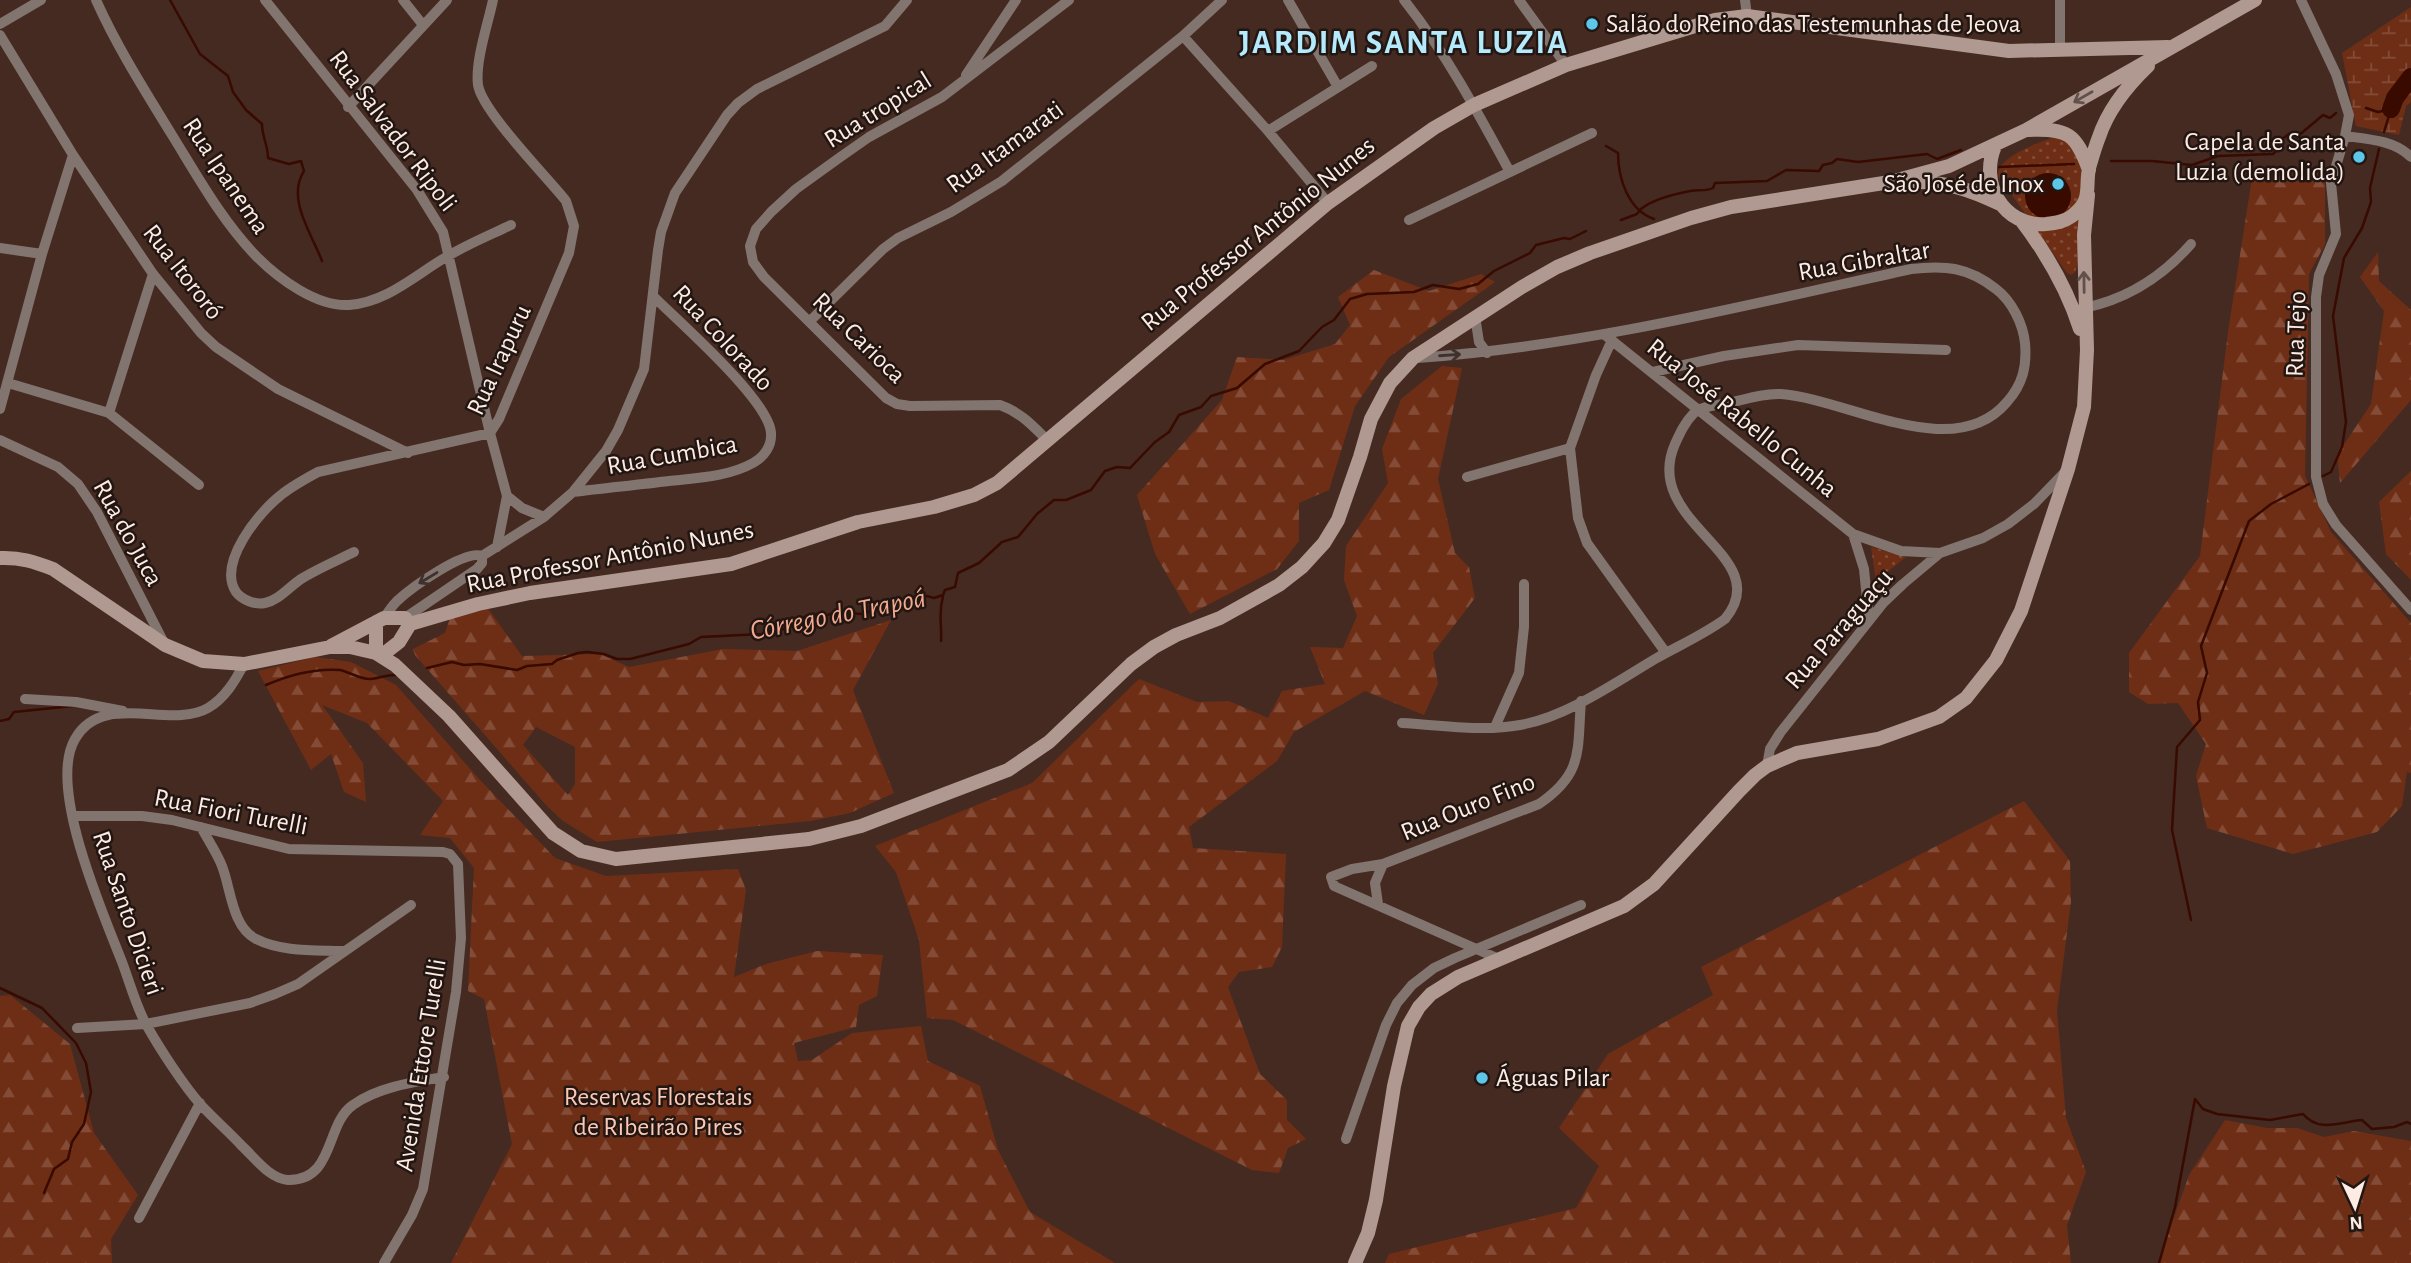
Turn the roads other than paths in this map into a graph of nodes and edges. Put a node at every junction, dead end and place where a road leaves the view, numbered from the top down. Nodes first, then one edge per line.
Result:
1 (41, 0) edge
2 (96, 0) edge
3 (265, 0) edge
4 (403, 0) edge
5 (447, 0) edge
6 (493, 0) edge
7 (907, 0) edge
8 (1016, 0) edge
9 (1069, 0) edge
10 (1222, 0) edge
11 (1288, 0) edge
12 (1404, 0) edge
13 (1519, 0) edge
14 (1745, 0) edge
15 (2060, 0) edge
16 (2255, 0) edge
17 (2301, 0) edge
18 (1747, 16) junction
19 (0, 24) edge
20 (423, 26) junction
21 (0, 36) edge
22 (1183, 36) junction
23 (2112, 47) junction
24 (2168, 49) junction
25 (2060, 51) junction
26 (1566, 65) junction
27 (1372, 66) dead end
28 (2123, 73) junction
29 (962, 82) junction
30 (1338, 88) junction
31 (1474, 105) junction
32 (348, 107) junction
33 (2026, 130) junction
34 (1268, 131) junction
35 (1592, 133) dead end
36 (2345, 136) junction
37 (1995, 146) junction
38 (73, 155) junction
39 (2411, 157) edge
40 (2089, 170) junction
41 (1510, 172) junction
42 (1890, 182) junction
43 (2088, 195) junction
44 (1328, 203) junction
45 (2000, 204) junction
46 (1409, 220) dead end
47 (2021, 220) junction
48 (511, 225) dead end
49 (2191, 243) dead end
50 (0, 248) edge
51 (42, 254) junction
52 (449, 256) junction
53 (153, 274) junction
54 (764, 276) joint
55 (653, 296) junction
56 (2084, 308) junction
57 (1475, 316) junction
58 (810, 321) junction
59 (1608, 338) junction
60 (1946, 350) dead end
61 (2087, 350) junction
62 (1487, 353) junction
63 (1413, 358) junction
64 (1653, 372) junction
65 (8, 383) junction
66 (0, 409) edge
67 (1696, 410) junction
68 (109, 413) junction
69 (490, 433) junction
70 (0, 440) edge
71 (1047, 440) junction
72 (770, 446) joint
73 (1570, 448) junction
74 (408, 453) junction
75 (2067, 469) junction
76 (1467, 477) dead end
77 (199, 485) dead end
78 (573, 492) junction
79 (507, 496) junction
80 (544, 517) junction
81 (1853, 534) junction
82 (497, 547) junction
83 (354, 552) dead end
84 (1940, 553) junction
85 (482, 556) junction
86 (0, 558) edge
87 (1524, 584) dead end
88 (2411, 610) edge
89 (380, 620) junction
90 (1869, 620) junction
91 (408, 621) junction
92 (399, 642) junction
93 (165, 645) junction
94 (330, 647) junction
95 (1665, 653) junction
96 (379, 655) junction
97 (244, 664) junction
98 (407, 676) junction
99 (25, 699) dead end
100 (1581, 701) junction
101 (127, 712) junction
102 (1402, 723) dead end
103 (1495, 727) junction
104 (1768, 766) junction
105 (74, 816) junction
106 (201, 827) junction
107 (458, 864) joint
108 (1383, 864) junction
109 (1378, 904) junction
110 (411, 905) dead end
111 (1581, 905) dead end
112 (1479, 948) junction
113 (342, 951) junction
114 (1499, 959) junction
115 (146, 1024) junction
116 (76, 1028) dead end
117 (444, 1077) junction
118 (200, 1103) junction
119 (1346, 1139) dead end
120 (139, 1218) dead end
121 (383, 1263) edge
122 (1354, 1263) edge

1 - 19 street
2 - 52 street, Rua Ipanema
3 - 32 street, Rua Salvador Ripoli
4 - 20 street
5 - 20 street
6 - 69 street, Rua Irapuru
7 - 55 street, Rua Colorado
8 - 29 street
9 - 29 street, Rua tropical
10 - 22 street, Rua Itamarati
11 - 30 street
12 - 31 street
13 - 26 street
14 - 18 street
15 - 25 street
16 - 24 main road
17 - 36 street, Rua Tejo
18 - 25 main road, Rua Professor Antônio Nunes
18 - 26 main road, Rua Professor Antônio Nunes
20 - 32 street
21 - 38 street, Rua Itororó
22 - 34 street
22 - 58 street, Rua Itamarati
23 - 24 main road, Rua Professor Antônio Nunes
23 - 25 main road, Rua Professor Antônio Nunes
23 - 28 main road
24 - 28 main road
24 - 40 main road
26 - 31 main road, Rua Professor Antônio Nunes
27 - 30 street
28 -> 33 main road
29 - 54 street, Rua tropical
30 - 34 street
31 - 41 street
31 - 44 main road, Rua Professor Antônio Nunes
32 - 52 street, Rua Salvador Ripoli
33 - 37 main road
33 - 40 main road
34 - 44 street
35 - 41 street
36 - 39 street
36 - 88 street, Rua Tejo
37 - 42 main road
37 - 45 main road
38 - 51 street
38 - 53 street, Rua Itororó
40 - 43 main road
41 - 46 street
42 - 45 main road
42 - 57 main road
43 - 47 main road
56 -> 43 main road
44 - 71 main road, Rua Professor Antônio Nunes
45 - 47 main road
47 - 61 main road
48 - 52 street, Rua Ipanema
49 - 56 street
50 - 51 street
51 - 65 street
52 - 69 street, Rua Salvador Ripoli
53 - 68 street
53 - 74 street, Rua Itororó
54 - 58 street, Rua Carioca
55 - 72 street, Rua Colorado
55 - 78 street
56 - 61 main road
57 - 62 street
57 - 63 main road
58 - 71 street, Rua Carioca
59 - 62 street, Rua Gibraltar
59 - 64 street, Rua José Rabello Cunha
59 - 67 street, Rua Gibraltar
59 - 73 street
60 - 64 street
61 - 75 main road
63 -> 62 street, Rua Gibraltar
63 - 98 main road
64 - 67 street, Rua José Rabello Cunha
65 - 66 street
65 - 68 street
67 - 81 street, Rua José Rabello Cunha
67 - 95 street
68 - 77 street
69 - 74 street, Rua Irapuru
69 - 79 street, Rua Salvador Ripoli
70 - 93 street, Rua do Juca
71 - 91 main road, Rua Professor Antônio Nunes
72 - 78 street, Rua Cumbica
73 - 76 street
73 - 95 street
74 - 83 street, Rua Irapuru
75 - 84 street, Rua Paraguaçu
75 - 104 main road
78 - 80 street
79 - 80 street
79 - 82 street, Rua Salvador Ripoli
80 - 82 street
81 - 84 street, Rua José Rabello Cunha
81 - 90 street
82 - 85 street
84 - 90 street, Rua Paraguaçu
85 -> 89 street
85 - 91 street
86 - 93 main road
87 - 103 street
89 - 91 main road, Rua Professor Antônio Nunes
89 - 94 main road
89 - 96 main road
90 - 104 street, Rua Paraguaçu
91 - 92 main road
92 - 96 main road
92 - 98 main road
93 - 97 main road
94 - 96 main road
94 - 97 main road
95 - 100 street
96 - 98 main road
97 - 101 street
99 - 101 street
100 - 103 street
100 - 108 street, Rua Ouro Fino
101 - 105 street, Rua Santo Dicieri
102 - 103 street
104 - 114 main road
105 - 106 street, Rua Fiori Turelli
105 - 115 street, Rua Santo Dicieri
106 - 107 street, Rua Fiori Turelli
106 - 113 street
107 - 117 street, Avenida Ettore Turelli
108 - 109 street, Rua Ouro Fino
108 - 109 street, Rua Ouro Fino
109 - 112 street, Rua Ouro Fino
110 - 113 street
111 - 112 street
112 - 114 street, Rua Ouro Fino
112 - 119 street
113 - 115 street
114 - 122 main road
115 - 116 street
115 - 118 street, Rua Santo Dicieri
117 - 118 street, Rua Santo Dicieri
117 - 121 street, Avenida Ettore Turelli
118 - 120 street

